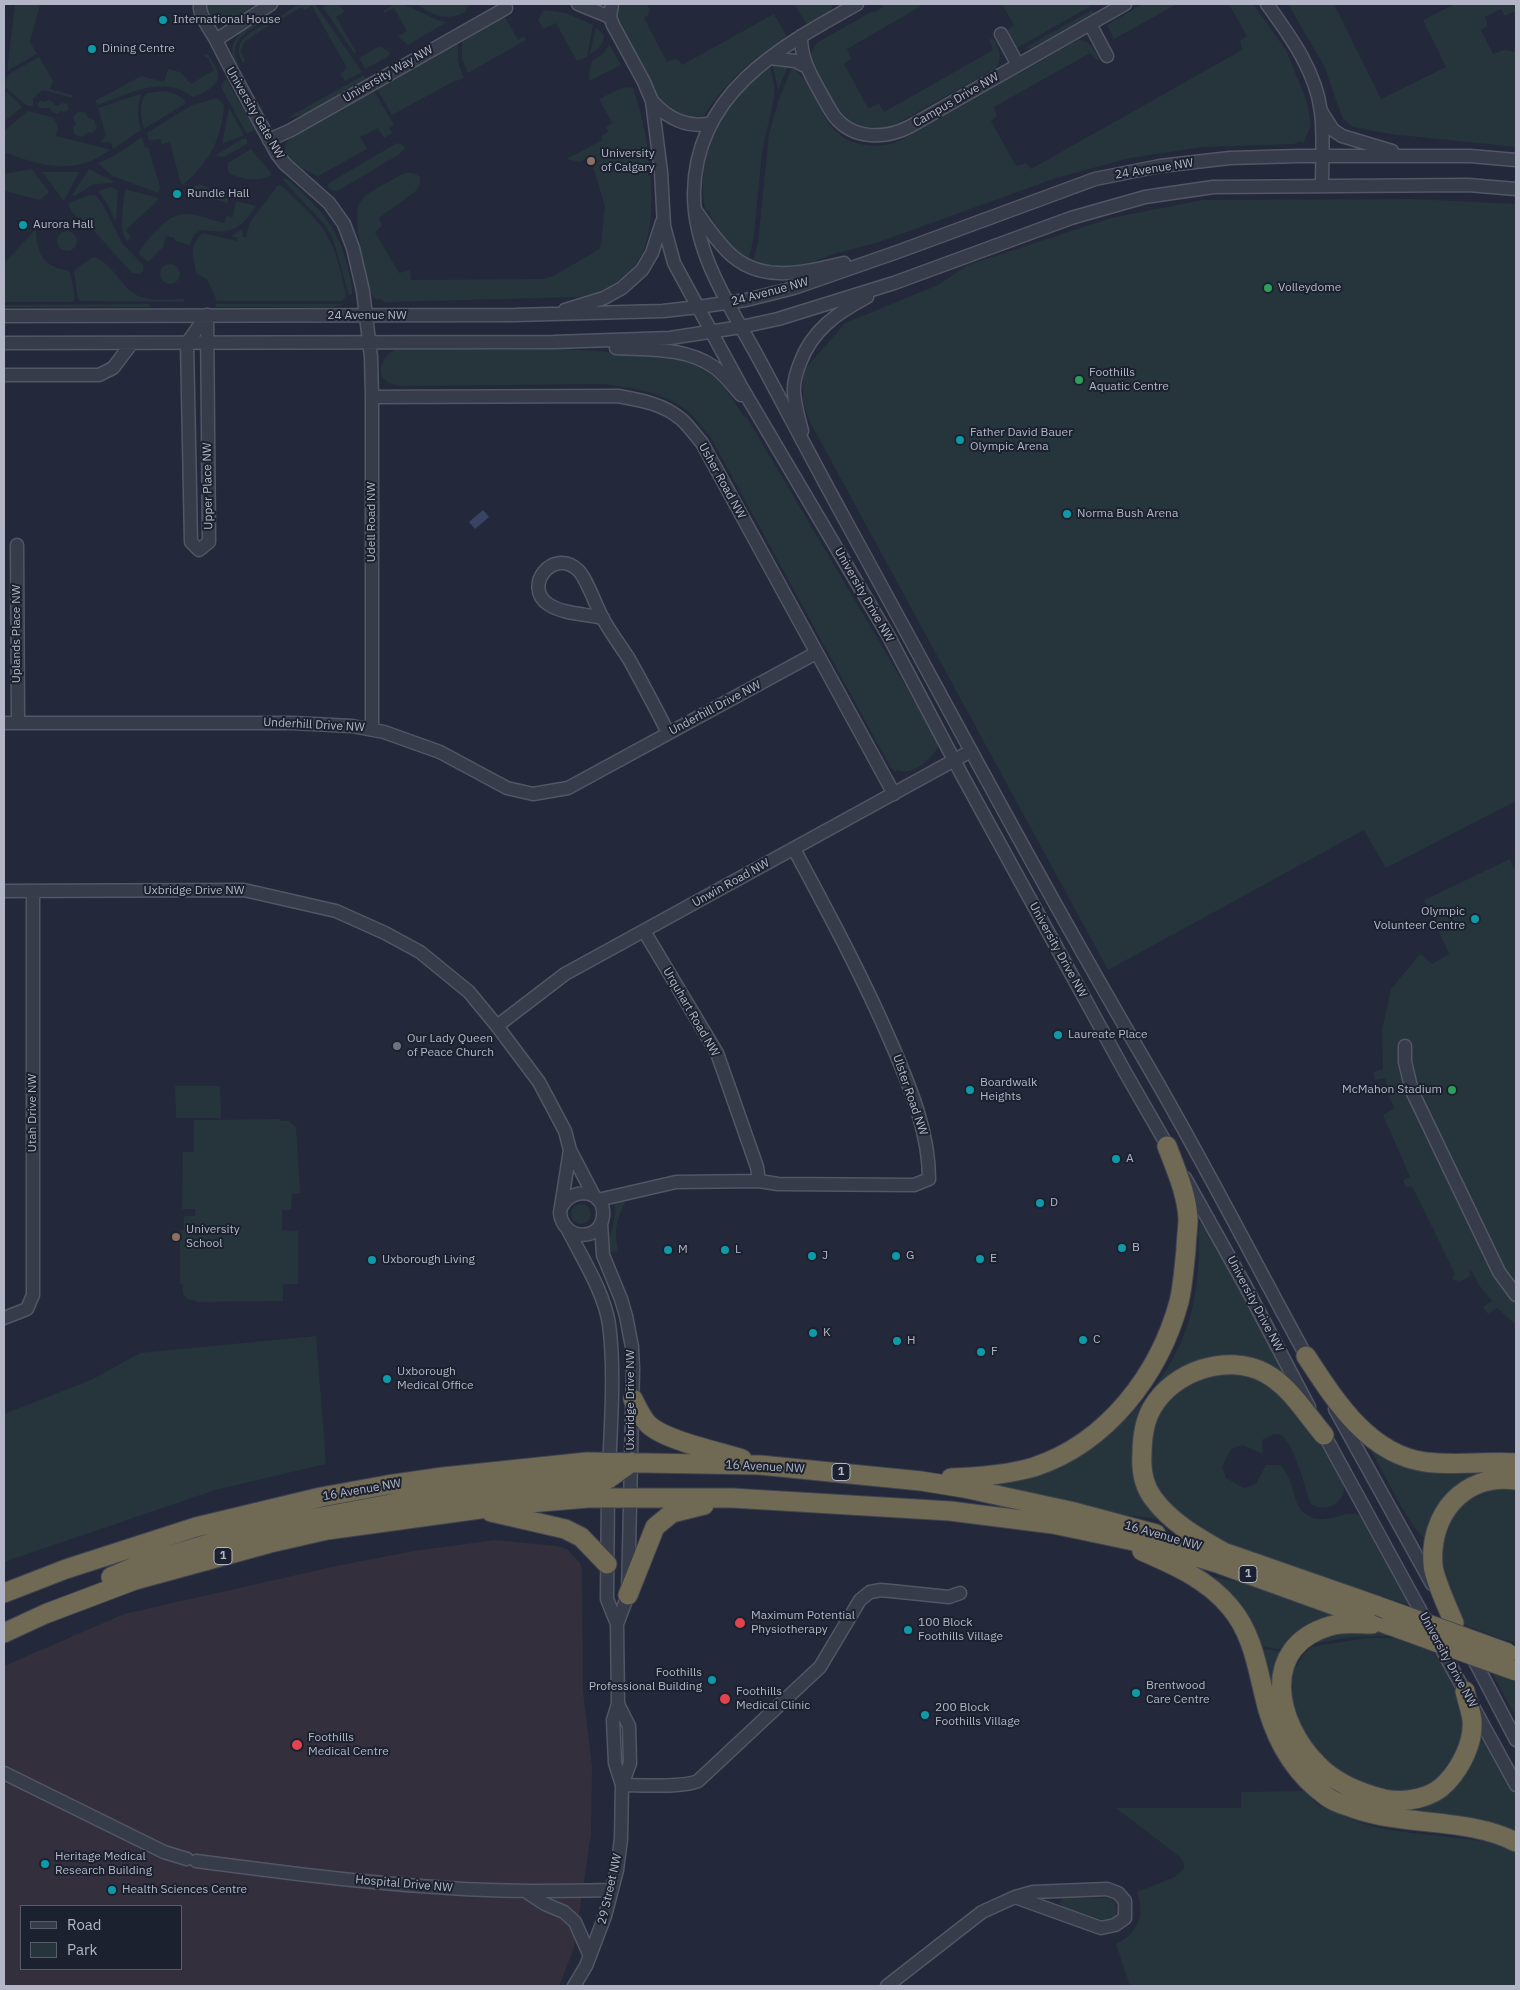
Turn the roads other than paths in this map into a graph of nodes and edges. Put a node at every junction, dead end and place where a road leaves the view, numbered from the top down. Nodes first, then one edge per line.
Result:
1 (200, 4) edge
2 (271, 4) edge
3 (578, 4) edge
4 (612, 4) edge
5 (857, 4) edge
6 (1125, 4) edge
7 (1267, 4) edge
8 (506, 8) dead end
9 (610, 17) junction
10 (1090, 24) junction
11 (1001, 34) dead end
12 (801, 36) junction
13 (216, 40) junction
14 (1107, 56) dead end
15 (770, 58) junction
16 (1018, 65) junction
17 (805, 66) junction
18 (652, 101) junction
19 (1321, 112) junction
20 (711, 123) junction
21 (269, 140) junction
22 (1322, 156) junction
23 (1406, 156) junction
24 (1516, 160) edge
25 (1322, 185) junction
26 (1516, 189) edge
27 (694, 209) junction
28 (663, 219) junction
29 (900, 252) junction
30 (894, 283) junction
31 (728, 304) junction
32 (698, 308) junction
33 (556, 313) junction
34 (207, 315) junction
35 (4, 316) edge
36 (367, 316) junction
37 (742, 328) junction
38 (712, 332) junction
39 (554, 342) junction
40 (4, 343) edge
41 (132, 343) junction
42 (187, 343) junction
43 (206, 343) junction
44 (369, 343) junction
45 (4, 375) edge
46 (372, 397) junction
47 (756, 412) junction
48 (805, 446) junction
49 (17, 546) dead end
50 (603, 618) junction
51 (816, 653) junction
52 (4, 723) edge
53 (18, 723) junction
54 (372, 728) junction
55 (668, 733) junction
56 (972, 752) junction
57 (955, 760) junction
58 (894, 794) junction
59 (794, 849) junction
60 (4, 891) edge
61 (33, 891) junction
62 (644, 931) junction
63 (497, 1026) junction
64 (1405, 1046) dead end
65 (1167, 1146) junction
66 (570, 1150) junction
67 (759, 1181) junction
68 (596, 1198) junction
69 (562, 1206) junction
70 (601, 1223) junction
71 (568, 1230) junction
72 (1516, 1295) edge
73 (4, 1318) edge
74 (1306, 1356) junction
75 (633, 1399) junction
76 (1324, 1435) junction
77 (632, 1462) junction
78 (1516, 1463) edge
79 (760, 1466) junction
80 (608, 1480) junction
81 (1516, 1480) edge
82 (921, 1481) junction
83 (630, 1498) junction
84 (732, 1498) junction
85 (452, 1512) junction
86 (1104, 1534) junction
87 (1225, 1553) junction
88 (607, 1564) junction
89 (4, 1593) edge
90 (960, 1593) dead end
91 (628, 1595) junction
92 (45, 1614) junction
93 (1454, 1623) junction
94 (617, 1624) junction
95 (1389, 1625) junction
96 (4, 1633) edge
97 (1513, 1654) edge
98 (1516, 1671) edge
99 (1465, 1691) junction
100 (1516, 1740) edge
101 (4, 1773) edge
102 (622, 1785) junction
103 (1516, 1785) edge
104 (1516, 1842) edge
105 (612, 1890) junction
106 (525, 1891) junction
107 (1015, 1896) junction
108 (590, 1956) junction
109 (574, 1986) edge
110 (887, 1986) edge

1 - 13 street, University Gate NW
2 - 13 street
3 - 9 street
4 - 9 street
5 - 12 street, University Drive NW
6 - 10 street, Campus Drive NW
7 - 19 street
8 - 21 street, University Way NW
9 - 18 street, University Drive NW
10 - 14 street
10 - 16 street, Campus Drive NW
11 - 16 street
12 - 15 street, University Drive NW
12 - 17 street, Campus Drive NW
13 - 21 street, University Gate NW
15 - 17 street
15 - 20 street, University Drive NW
16 - 17 street, Campus Drive NW
18 - 20 street, University Drive NW
18 - 28 street, University Drive NW
19 - 22 street
19 - 23 street
20 - 27 street, University Drive NW
21 - 36 street, University Gate NW
22 - 23 street, 24 Avenue NW
22 - 25 street
22 - 29 street, 24 Avenue NW
23 - 24 street, 24 Avenue NW
25 - 26 street
25 - 30 street
27 - 29 street
27 - 31 street, University Drive NW
28 - 32 street, University Drive NW
28 - 33 street
29 - 31 street, 24 Avenue NW
30 - 37 street
30 - 48 street
31 - 32 street, 24 Avenue NW
31 - 37 street, University Drive NW
32 - 33 street, 24 Avenue NW
32 - 38 street, University Drive NW
33 - 36 street, 24 Avenue NW
34 - 35 street, 24 Avenue NW
34 - 36 street, 24 Avenue NW
34 - 42 street
34 - 43 street, Upper Place NW
36 - 44 street, Udell Road NW
37 - 38 street
37 - 48 street, University Drive NW
38 - 39 street
38 - 47 street, University Drive NW
39 - 44 street
39 - 47 street
40 - 41 street
41 - 42 street
41 - 45 street
42 - 43 street
42 - 43 street, Upper Place NW
43 - 44 street
44 - 46 street, Udell Road NW
46 - 51 street, Usher Road NW
46 - 54 street, Udell Road NW
47 - 57 street, University Drive NW
48 - 56 street, University Drive NW
49 - 53 street, Uplands Place NW
50 - 50 street
50 - 55 street
51 - 55 street, Underhill Drive NW
51 - 58 street, Usher Road NW
52 - 53 street, Underhill Drive NW
53 - 54 street, Underhill Drive NW
54 - 55 street, Underhill Drive NW
56 - 57 street, Unwin Road NW
56 - 74 street, University Drive NW
57 - 58 street, Unwin Road NW
57 - 65 street, University Drive NW
58 - 59 street, Unwin Road NW
59 - 62 street, Unwin Road NW
59 - 67 street, Ulster Road NW
60 - 61 street, Uxbridge Drive NW
61 - 63 street, Uxbridge Drive NW
61 - 73 street, Utah Drive NW
62 - 63 street, Unwin Road NW
62 - 67 street, Urquhart Road NW
63 - 66 street, Uxbridge Drive NW
64 - 72 street
65 - 76 street, University Drive NW
65 - 82 highway
66 - 68 street, Uxbridge Drive NW
66 - 69 street, Uxbridge Drive NW
67 - 68 street, Ulster Road NW
68 - 69 street
68 - 70 street
69 - 71 street
70 - 71 street
70 - 75 street, Uxbridge Drive NW
71 - 80 street, Uxbridge Drive NW
74 - 78 highway
74 - 93 street, University Drive NW
75 - 77 street, Uxbridge Drive NW
75 - 79 highway
76 - 87 highway
76 - 99 street, University Drive NW
77 - 79 highway, 16 Avenue NW / 1
77 - 80 highway, 16 Avenue NW / 1
77 - 83 street, 29 Street NW
79 - 82 highway, 16 Avenue NW / 1
80 - 83 highway, 16 Avenue NW / 1
80 - 85 highway, 16 Avenue NW / 1
80 - 88 street, 29 Street NW
80 - 89 highway, 16 Avenue NW / 1
80 - 92 highway
81 - 93 highway
82 - 87 highway, 16 Avenue NW / 1
83 - 84 highway, 16 Avenue NW / 1
83 - 91 street, 29 Street NW
84 - 86 highway, 16 Avenue NW / 1
84 - 91 highway
85 - 88 highway
85 - 92 highway, 16 Avenue NW / 1
86 - 95 highway, 16 Avenue NW / 1
86 - 104 highway
87 - 97 highway, 16 Avenue NW / 1, bridge
88 - 94 street, 29 Street NW
90 - 102 street
91 - 94 street, 29 Street NW
92 - 96 highway, 16 Avenue NW / 1
93 - 100 street, University Drive NW
94 - 102 street, 29 Street NW
95 - 98 highway, 16 Avenue NW / 1, bridge
95 - 99 highway
99 - 103 street, University Drive NW
101 - 106 street, Hospital Drive NW
102 - 105 street, 29 Street NW
105 - 106 street, Hospital Drive NW
105 - 108 street, 29 Street NW
106 - 108 street
107 - 107 street
107 - 110 street
108 - 109 street, 29 Street NW

